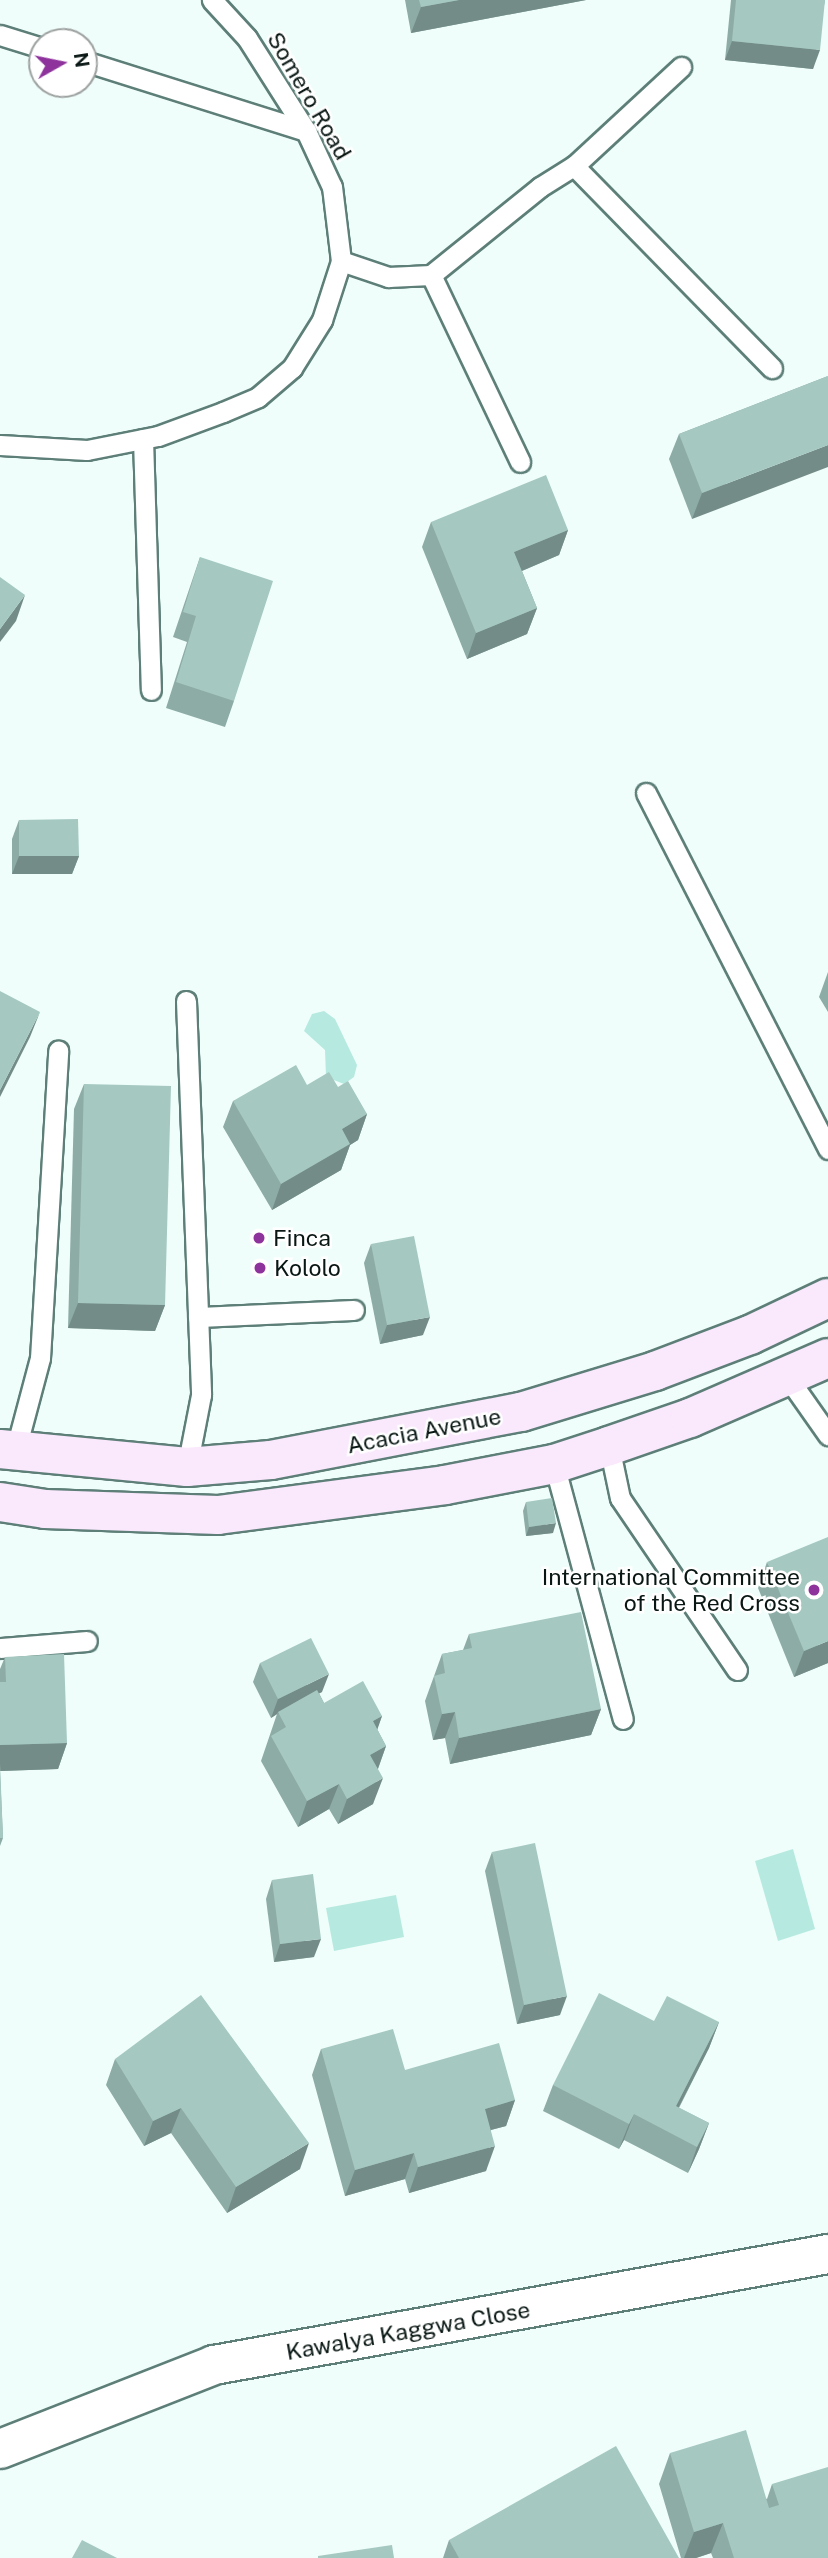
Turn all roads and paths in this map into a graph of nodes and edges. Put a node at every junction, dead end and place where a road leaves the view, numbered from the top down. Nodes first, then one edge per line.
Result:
1 (212, 0) edge
2 (0, 35) edge
3 (28, 44) edge
4 (98, 65) edge
5 (681, 67) dead end
6 (306, 131) junction
7 (574, 166) junction
8 (341, 261) junction
9 (431, 275) junction
10 (772, 368) dead end
11 (143, 439) junction
12 (0, 445) edge
13 (520, 462) dead end
14 (152, 690) dead end
15 (646, 793) dead end
16 (186, 1001) dead end
17 (58, 1051) dead end
18 (828, 1149) edge
19 (828, 1298) edge
20 (354, 1310) dead end
21 (198, 1317) junction
22 (828, 1358) edge
23 (788, 1378) junction
24 (828, 1435) edge
25 (609, 1446) junction
26 (8, 1450) edge
27 (554, 1464) junction
28 (187, 1466) junction
29 (0, 1502) edge
30 (87, 1641) dead end
31 (0, 1648) edge
32 (737, 1670) dead end
33 (623, 1719) dead end
34 (828, 2254) edge
35 (0, 2449) edge

1 - 6 lane, Somero Road
2 - 3 lane
4 - 6 lane
5 - 7 lane
6 - 8 lane, Somero Road
7 - 9 lane
7 - 10 lane
8 - 9 lane
8 - 11 lane, Somero Road
9 - 13 lane
11 - 12 lane, Somero Road
11 - 14 lane
15 - 18 lane
16 - 21 lane
17 - 26 lane
19 - 28 main road, Acacia Avenue
20 - 21 lane
21 - 28 lane
22 - 23 main road
23 - 24 lane
23 - 25 main road
25 - 27 main road
25 - 32 lane
26 - 28 main road, Acacia Avenue
27 - 29 main road
27 - 33 lane
30 - 31 lane
34 - 35 street, Kawalya Kaggwa Close

